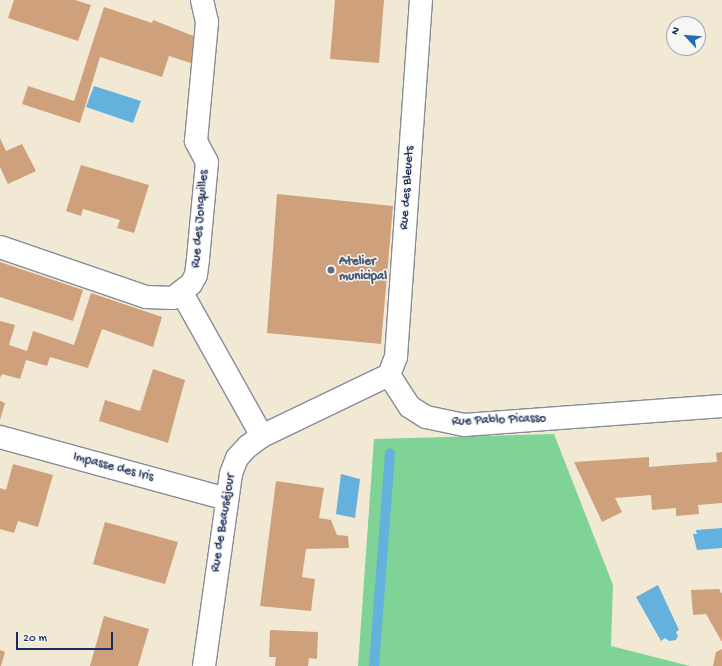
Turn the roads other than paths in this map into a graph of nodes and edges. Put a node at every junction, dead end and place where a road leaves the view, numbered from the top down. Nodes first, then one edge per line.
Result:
1 (202, 0) edge
2 (421, 0) edge
3 (0, 247) edge
4 (182, 293) junction
5 (389, 375) junction
6 (722, 406) edge
7 (262, 436) junction
8 (0, 437) edge
9 (226, 499) junction
10 (204, 666) edge

1 - 4 street, Rue des Jonquilles
2 - 5 street, Rue des Bleuets
3 - 4 street
4 - 7 street
5 - 6 street, Rue Pablo Picasso
5 - 7 street
7 - 9 street, Rue de Beauséjour
8 - 9 street, Impasse des Iris
9 - 10 street, Rue de Beauséjour

